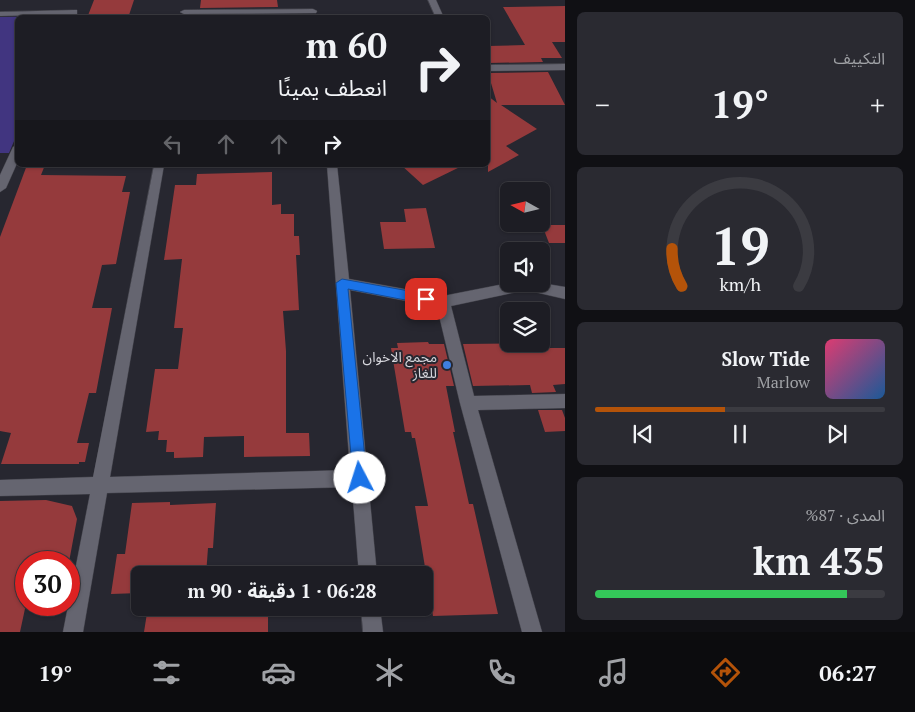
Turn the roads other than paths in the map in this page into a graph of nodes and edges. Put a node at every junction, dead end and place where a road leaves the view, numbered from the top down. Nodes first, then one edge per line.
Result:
1 (186, 0) edge
2 (312, 0) edge
3 (432, 0) edge
4 (75, 12) edge
5 (0, 14) edge
6 (313, 14) edge
7 (183, 15) edge
8 (439, 15) edge
9 (565, 67) edge
10 (490, 68) edge
11 (10, 161) edge
12 (159, 167) edge
13 (332, 167) edge
14 (0, 188) edge
15 (342, 283) junction
16 (565, 293) edge
17 (443, 302) junction
18 (565, 401) edge
19 (468, 402) junction
20 (360, 478) junction
21 (99, 486) junction
22 (0, 488) edge
23 (367, 566) edge
24 (372, 616) edge
25 (73, 632) edge
26 (373, 632) edge
27 (532, 632) edge

1 - 7 street
2 - 6 street
3 - 8 street
4 - 5 street
6 - 7 street
9 - 10 street
11 - 14 street
12 - 21 street
13 - 15 street
15 - 17 street
15 - 20 street
16 - 17 street
17 - 19 street
18 - 19 street
19 - 27 street
20 - 21 street
20 - 23 street
21 - 22 street
21 - 25 street
24 - 26 street

